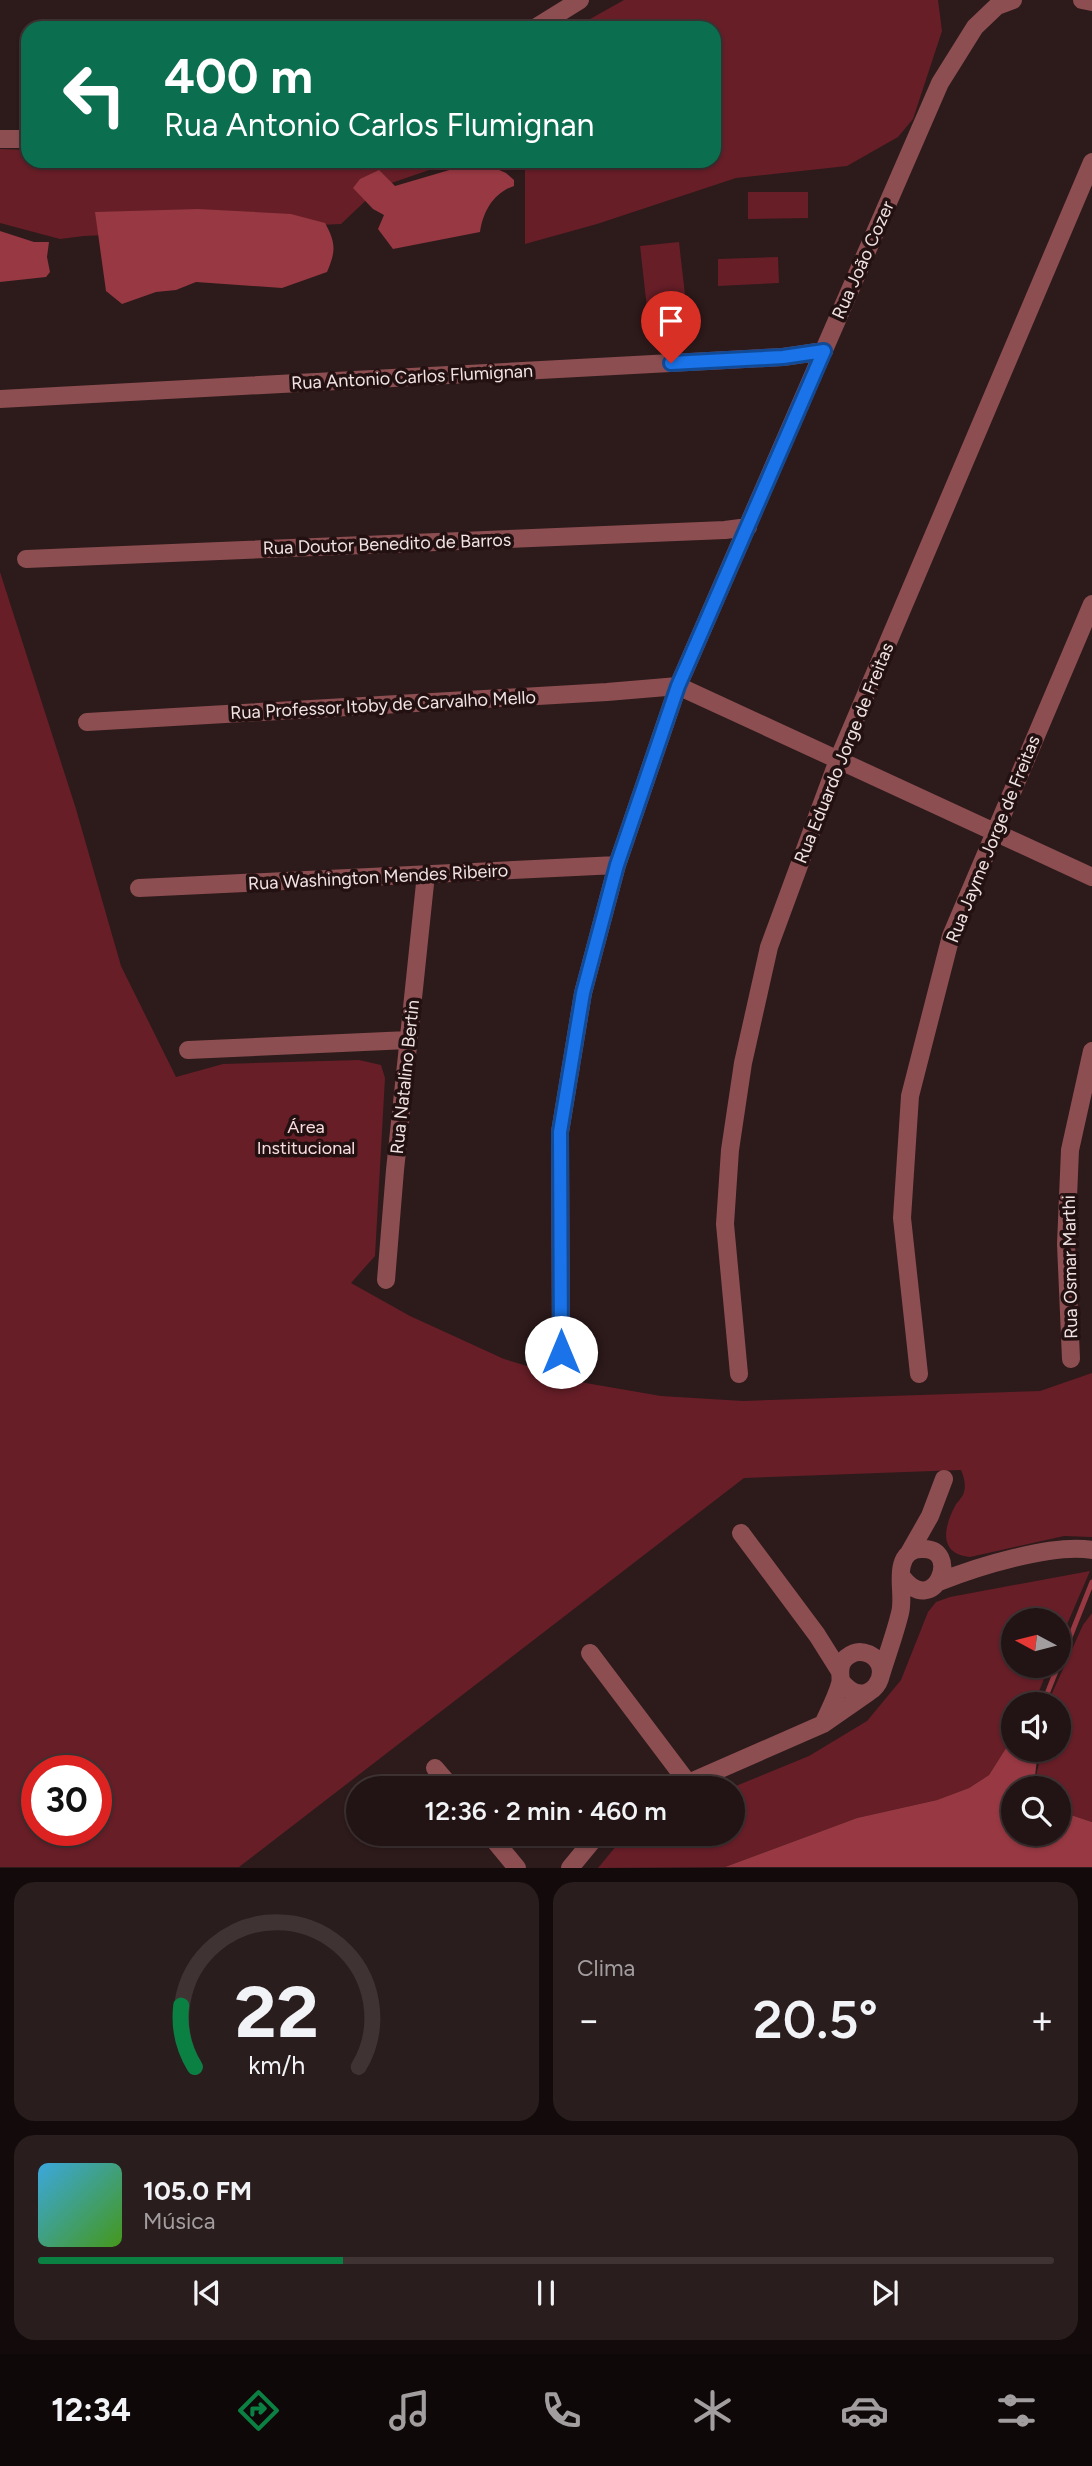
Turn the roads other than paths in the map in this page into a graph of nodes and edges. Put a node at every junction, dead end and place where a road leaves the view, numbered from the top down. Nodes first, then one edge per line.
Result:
1 (580, 0) edge
2 (1013, 0) edge
3 (1082, 0) edge
4 (1092, 2) edge
5 (546, 21) edge
6 (0, 139) edge
7 (21, 139) edge
8 (1092, 162) edge
9 (824, 351) junction
10 (0, 399) edge
11 (748, 527) junction
12 (26, 559) dead end
13 (1092, 604) edge
14 (678, 686) junction
15 (87, 722) dead end
16 (838, 760) junction
17 (994, 832) junction
18 (617, 865) junction
19 (426, 874) junction
20 (1092, 877) edge
21 (139, 888) dead end
22 (408, 1040) junction
23 (188, 1050) dead end
24 (1092, 1051) edge
25 (386, 1280) dead end
26 (561, 1352) dead end
27 (1071, 1359) dead end
28 (739, 1374) dead end
29 (919, 1374) dead end
30 (944, 1479) dead end
31 (930, 1516) junction
32 (741, 1534) dead end
33 (1092, 1550) edge
34 (909, 1553) junction
35 (938, 1557) junction
36 (965, 1571) junction
37 (902, 1577) junction
38 (939, 1582) junction
39 (919, 1590) junction
40 (900, 1612) junction
41 (893, 1631) junction
42 (817, 1635) junction
43 (858, 1652) junction
44 (590, 1653) dead end
45 (881, 1675) junction
46 (840, 1676) junction
47 (869, 1692) junction
48 (823, 1724) junction
49 (435, 1768) dead end
50 (442, 1776) edge
51 (675, 1776) edge
52 (705, 1776) edge
53 (499, 1846) edge
54 (588, 1846) edge
55 (517, 1867) edge
56 (570, 1867) edge

1 - 5 street
2 - 9 street, Rua João Cozer
3 - 4 street
6 - 7 street
8 - 16 street, Rua Eduardo Jorge de Freitas
9 - 10 street, Rua Antonio Carlos Flumignan
9 - 11 street, Rua João Cozer
11 - 12 street, Rua Doutor Benedito de Barros
11 - 14 street, Rua João Cozer
13 - 17 street, Rua Jayme Jorge de Freitas
14 - 15 street, Rua Professor Itoby de Carvalho Mello
14 - 16 street
14 - 18 street, Rua João Cozer
16 - 17 street
16 - 28 street, Rua Eduardo Jorge de Freitas
17 - 20 street
17 - 29 street, Rua Jayme Jorge de Freitas
18 - 19 street, Rua Washington Mendes Ribeiro
18 - 26 street, Rua João Cozer
19 - 21 street, Rua Washington Mendes Ribeiro
19 - 22 street, Rua Natalino Bertin
22 - 23 street
22 - 25 street, Rua Natalino Bertin
24 - 27 street, Rua Osmar Marthi
30 - 31 street
31 - 34 street
31 - 35 street
32 - 42 street
33 - 36 street
34 - 35 street
34 - 37 street
35 - 36 street
35 - 38 street
36 - 38 street
37 - 39 street
37 - 40 street
38 - 39 street
39 - 40 street
40 - 41 street
41 - 43 street
41 - 45 street
42 - 43 street
42 - 46 street
43 - 45 street
43 - 46 street
44 - 51 street
45 - 47 street
46 - 47 street
46 - 48 street
47 - 48 street
48 - 52 street
49 - 50 street
53 - 55 street
54 - 56 street

